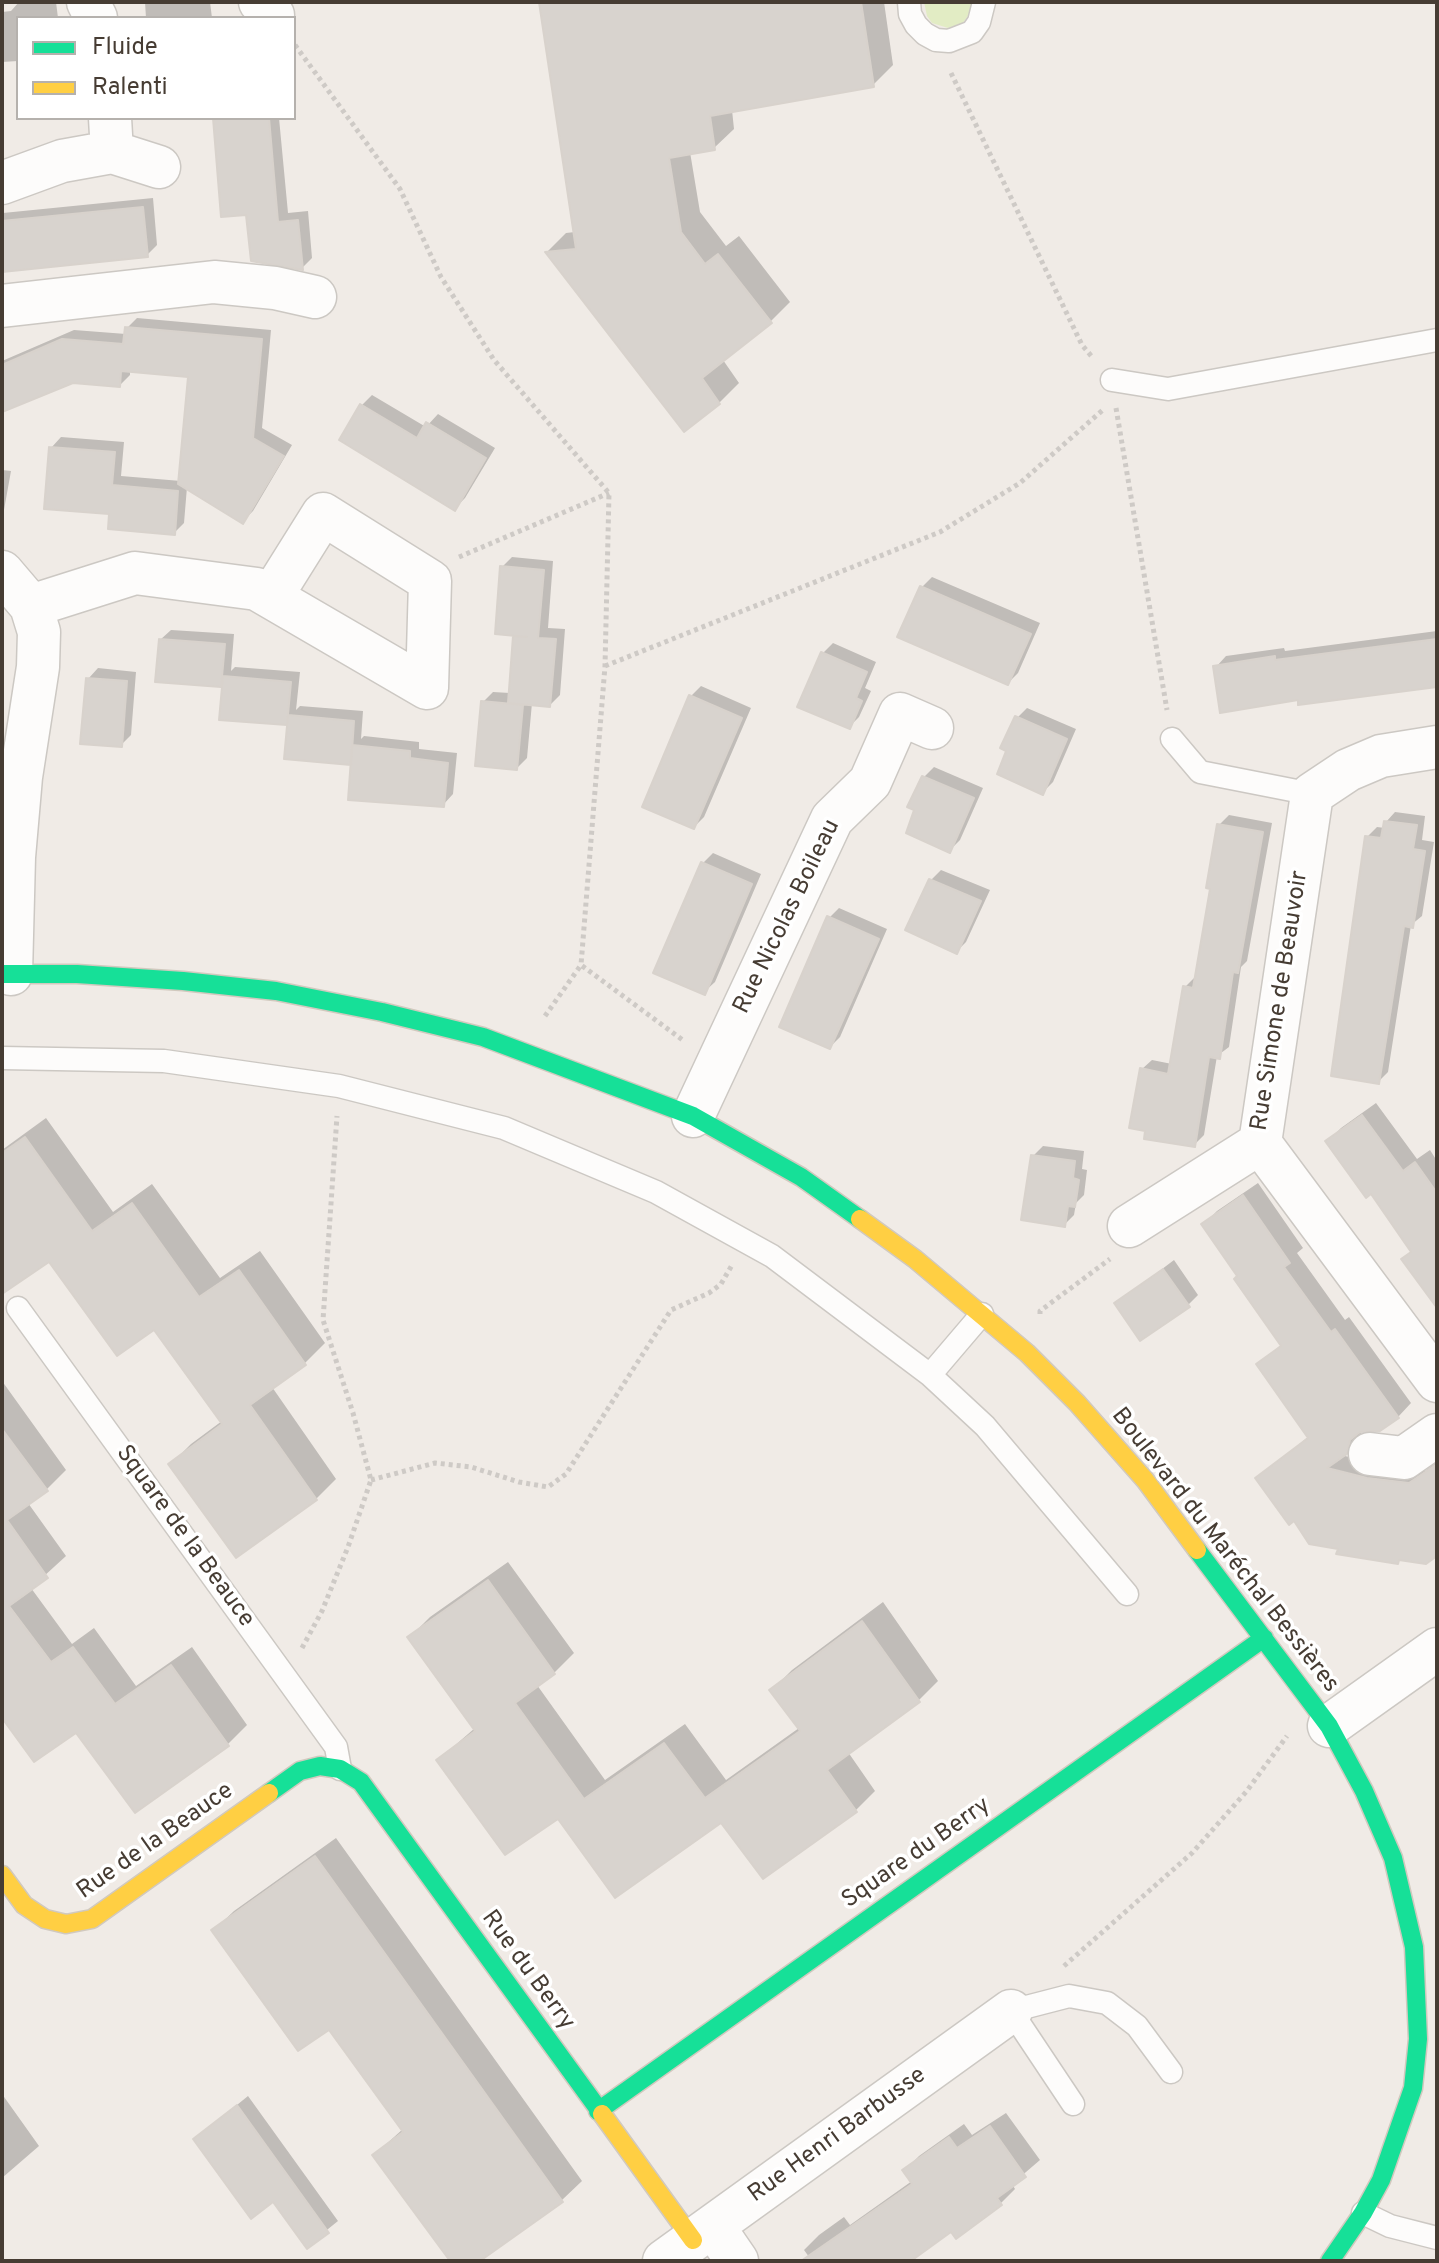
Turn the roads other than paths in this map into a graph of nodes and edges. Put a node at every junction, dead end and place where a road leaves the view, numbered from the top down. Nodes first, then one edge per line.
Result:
1 (909, 2) edge
2 (984, 2) edge
3 (111, 135) edge
4 (159, 167) dead end
5 (2, 183) edge
6 (315, 297) dead end
7 (2, 306) edge
8 (1437, 340) edge
9 (1113, 390) road end
10 (2, 572) edge
11 (271, 597) junction
12 (31, 606) junction
13 (932, 728) dead end
14 (1172, 739) dead end
15 (1437, 747) edge
16 (1312, 794) junction
17 (7, 974) edge
18 (2, 1058) edge
19 (693, 1116) junction
20 (1260, 1143) junction
21 (1129, 1226) road end
22 (18, 1308) dead end
23 (982, 1314) junction
24 (930, 1375) junction
25 (1437, 1381) edge
26 (1437, 1435) edge
27 (1370, 1454) dead end
28 (1127, 1594) dead end
29 (1264, 1638) junction
30 (1437, 1649) edge
31 (1312, 1726) junction
32 (340, 1769) junction
33 (9, 1900) edge
34 (1011, 2011) junction
35 (1171, 2072) dead end
36 (1073, 2104) dead end
37 (598, 2111) junction
38 (1363, 2213) junction
39 (1437, 2238) edge
40 (690, 2243) edge
41 (737, 2261) edge
42 (1330, 2261) edge

1 - 2 lane
3 - 4 street
3 - 5 street
6 - 7 street
8 - 9 lane
10 - 12 street
11 - 11 street
11 - 12 street
12 - 17 street
13 - 19 street, Rue Nicolas Boileau
14 - 16 lane
15 - 16 street
16 - 20 street, Rue Simone de Beauvoir
17 - 19 street, Boulevard du Maréchal Bessières
18 - 24 lane
19 - 23 street, Boulevard du Maréchal Bessières
20 - 21 street
20 - 25 street, Rue Simone de Beauvoir
22 - 32 lane, Square de la Beauce
23 - 24 lane
23 - 29 street, Boulevard du Maréchal Bessières
24 - 28 lane
26 - 27 street
29 - 31 street, Boulevard du Maréchal Bessières
29 - 37 street, Square du Berry
30 - 31 street
31 - 38 street, Boulevard du Maréchal Bessières
32 - 33 street, Rue de la Beauce
32 - 37 street, Rue du Berry
34 - 35 lane
34 - 36 lane
34 - 40 street, Rue Henri Barbusse
37 - 40 street, Rue du Berry
38 - 39 lane
38 - 42 street, Boulevard du Maréchal Bessières
40 - 41 street

